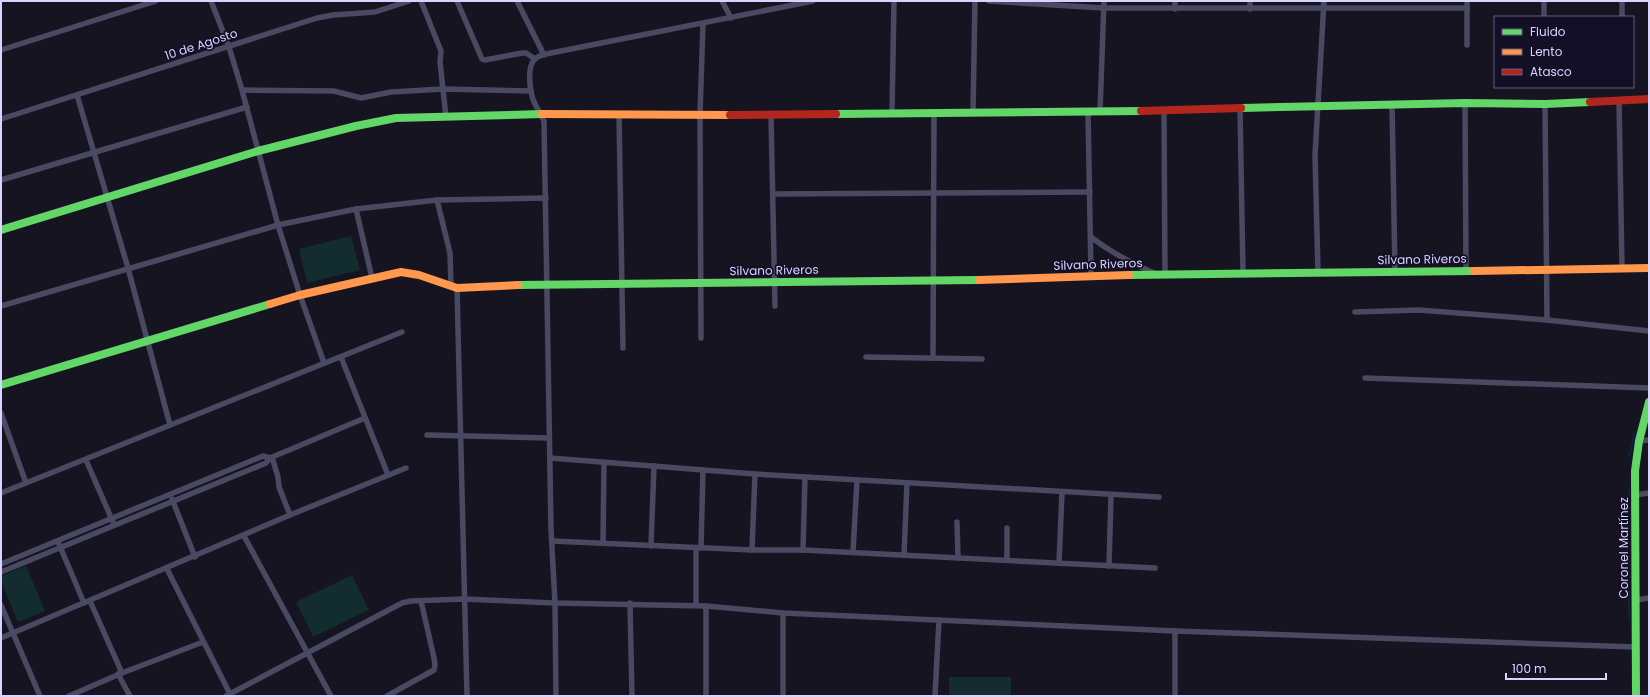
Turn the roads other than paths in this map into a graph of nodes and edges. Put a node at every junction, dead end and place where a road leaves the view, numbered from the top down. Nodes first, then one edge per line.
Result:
1 (156, 1) edge
2 (211, 1) edge
3 (409, 1) edge
4 (421, 1) edge
5 (457, 1) edge
6 (517, 1) edge
7 (722, 1) edge
8 (813, 1) edge
9 (894, 1) edge
10 (975, 1) edge
11 (989, 1) edge
12 (1104, 1) edge
13 (1175, 1) edge
14 (1250, 1) edge
15 (1324, 1) edge
16 (1467, 1) edge
17 (1544, 1) edge
18 (1622, 1) edge
19 (1035, 2) edge
20 (790, 3) edge
21 (1104, 8) junction
22 (1324, 8) junction
23 (1467, 8) junction
24 (1175, 9) junction
25 (1250, 9) junction
26 (1544, 16) edge
27 (1622, 16) edge
28 (731, 18) junction
29 (703, 24) junction
30 (1467, 45) dead end
31 (229, 47) junction
32 (1, 50) edge
33 (544, 55) junction
34 (534, 59) junction
35 (443, 89) junction
36 (242, 90) junction
37 (531, 91) junction
38 (77, 95) junction
39 (1649, 99) edge
40 (1619, 100) junction
41 (1465, 103) junction
42 (1392, 104) junction
43 (1545, 104) junction
44 (1318, 106) junction
45 (247, 107) junction
46 (1240, 108) junction
47 (1164, 110) junction
48 (973, 112) junction
49 (1088, 112) junction
50 (1100, 112) junction
51 (892, 113) junction
52 (934, 113) junction
53 (541, 114) junction
54 (619, 114) junction
55 (700, 114) junction
56 (771, 115) junction
57 (446, 117) junction
58 (1, 120) edge
59 (258, 151) junction
60 (93, 152) junction
61 (1, 180) edge
62 (1090, 192) junction
63 (932, 193) junction
64 (773, 194) junction
65 (107, 197) junction
66 (546, 198) junction
67 (437, 200) junction
68 (356, 208) junction
69 (278, 225) junction
70 (1, 230) edge
71 (1090, 237) junction
72 (128, 268) junction
73 (1622, 268) junction
74 (1649, 268) edge
75 (1546, 269) junction
76 (1466, 271) junction
77 (1318, 272) junction
78 (1395, 272) junction
79 (1161, 274) junction
80 (1243, 274) junction
81 (1091, 276) junction
82 (372, 278) junction
83 (933, 281) junction
84 (775, 282) junction
85 (701, 283) junction
86 (547, 284) junction
87 (623, 284) junction
88 (454, 287) junction
89 (300, 295) junction
90 (1, 306) edge
91 (775, 306) dead end
92 (1355, 312) dead end
93 (1548, 320) junction
94 (1649, 331) edge
95 (402, 332) dead end
96 (701, 338) dead end
97 (147, 341) junction
98 (623, 348) dead end
99 (341, 357) junction
100 (866, 357) dead end
101 (933, 357) junction
102 (982, 359) dead end
103 (324, 363) junction
104 (1365, 378) dead end
105 (1, 385) edge
106 (1649, 388) edge
107 (1649, 402) edge
108 (1, 413) edge
109 (365, 418) junction
110 (170, 425) junction
111 (427, 435) dead end
112 (460, 436) junction
113 (549, 438) junction
114 (1649, 440) edge
115 (1639, 441) junction
116 (271, 457) junction
117 (550, 458) junction
118 (86, 460) junction
119 (604, 463) junction
120 (654, 466) junction
121 (406, 468) dead end
122 (703, 470) junction
123 (755, 474) junction
124 (388, 475) junction
125 (804, 477) junction
126 (857, 480) junction
127 (26, 483) junction
128 (907, 483) junction
129 (1062, 492) junction
130 (1, 493) edge
131 (1649, 493) edge
132 (170, 495) junction
133 (1111, 495) junction
134 (1635, 495) junction
135 (1160, 498) dead end
136 (173, 502) junction
137 (290, 515) junction
138 (112, 518) junction
139 (957, 522) dead end
140 (114, 525) junction
141 (1007, 528) dead end
142 (244, 536) junction
143 (58, 540) junction
144 (552, 541) junction
145 (603, 544) junction
146 (651, 546) junction
147 (61, 547) junction
148 (699, 548) junction
149 (752, 550) junction
150 (802, 550) junction
151 (854, 552) junction
152 (904, 555) junction
153 (195, 556) junction
154 (958, 558) junction
155 (1007, 560) junction
156 (1059, 563) junction
157 (1, 564) edge
158 (1109, 566) junction
159 (1154, 568) dead end
160 (167, 569) junction
161 (1, 572) edge
162 (1649, 598) edge
163 (464, 599) junction
164 (1636, 600) junction
165 (90, 601) junction
166 (421, 601) junction
167 (84, 603) junction
168 (555, 603) junction
169 (630, 603) junction
170 (1, 605) edge
171 (696, 605) junction
172 (706, 606) junction
173 (783, 613) junction
174 (940, 620) junction
175 (1175, 631) junction
176 (14, 633) junction
177 (1, 638) edge
178 (203, 642) junction
179 (1635, 647) junction
180 (308, 654) junction
181 (120, 673) junction
182 (229, 695) edge
183 (40, 696) edge
184 (68, 696) edge
185 (130, 696) edge
186 (331, 696) edge
187 (387, 696) edge
188 (467, 696) edge
189 (556, 696) edge
190 (632, 696) edge
191 (706, 696) edge
192 (783, 696) edge
193 (935, 696) edge
194 (1175, 696) edge
195 (1636, 696) edge

1 - 32 street
2 - 31 street
3 - 31 street, 10 de Agosto
4 - 35 street
5 - 34 street
6 - 33 street
7 - 28 street
8 - 20 street
9 - 51 street
10 - 48 street
11 - 19 street
12 - 21 street
13 - 24 street
14 - 25 street
15 - 22 street
16 - 23 street
17 - 26 street
18 - 27 street
19 - 21 street
20 - 28 street
21 - 24 street
21 - 50 street
22 - 23 street
22 - 25 street
22 - 44 street
23 - 30 street
24 - 25 street
28 - 29 street
29 - 33 street
29 - 55 street
31 - 36 street
31 - 38 street, 10 de Agosto
33 - 34 street
34 - 37 street
35 - 36 street
35 - 37 street
35 - 57 street
36 - 45 street
37 - 53 street
38 - 58 street, 10 de Agosto
38 - 60 street
39 - 40 street
40 - 43 street
40 - 73 street
41 - 42 street
41 - 43 street
41 - 76 street
42 - 44 street
42 - 78 street
43 - 75 street
44 - 46 street
44 - 77 street
45 - 59 street
45 - 60 street
46 - 47 street
46 - 80 street
47 - 50 street
47 - 79 street
48 - 49 street
48 - 52 street
49 - 50 street
49 - 62 street
51 - 52 street
51 - 56 street
52 - 63 street
53 - 54 street
53 - 57 street
53 - 66 street
54 - 55 street
54 - 87 street
55 - 56 street
55 - 85 street
56 - 64 street
57 - 59 street
59 - 65 street
59 - 69 street
60 - 61 street
60 - 65 street
62 - 63 street
62 - 71 street
63 - 64 street
63 - 83 street
64 - 84 street
65 - 70 street
65 - 72 street
66 - 67 street
66 - 86 street
67 - 68 street
67 - 88 street
68 - 69 street
68 - 82 street
69 - 72 street
69 - 89 street
71 - 79 street
71 - 81 street
72 - 90 street
72 - 97 street
73 - 74 street, Silvano Riveros
73 - 75 street, Silvano Riveros
75 - 76 street, Silvano Riveros
75 - 93 street
76 - 78 street, Silvano Riveros
77 - 78 street, Silvano Riveros
77 - 80 street, Silvano Riveros
79 - 80 street, Silvano Riveros
79 - 81 street, Silvano Riveros
81 - 83 street, Silvano Riveros
82 - 88 street
82 - 89 street
83 - 84 street, Silvano Riveros
83 - 101 street
84 - 85 street, Silvano Riveros
84 - 91 street
85 - 87 street, Silvano Riveros
85 - 96 street
86 - 87 street, Silvano Riveros
86 - 88 street, Silvano Riveros
86 - 113 street
87 - 98 street
88 - 112 street
89 - 97 street
89 - 103 street
92 - 93 street
93 - 94 street
95 - 99 street
97 - 105 street
97 - 110 street
99 - 103 street
99 - 109 street
100 - 101 street
101 - 102 street
103 - 110 street
104 - 106 street
107 - 115 street, Coronel Martínez
108 - 127 street
109 - 116 street
109 - 124 street
110 - 118 street
111 - 112 street
112 - 113 street
112 - 163 street
113 - 117 street
114 - 115 street
115 - 134 street, Coronel Martínez
116 - 132 street
116 - 136 street
116 - 137 street
117 - 119 street
117 - 144 street
118 - 127 street
118 - 138 street
119 - 120 street
119 - 145 street
120 - 122 street
120 - 146 street
121 - 124 street
122 - 123 street
122 - 148 street
123 - 125 street
123 - 149 street
124 - 137 street
125 - 126 street
125 - 150 street
126 - 128 street
126 - 151 street
127 - 130 street
128 - 129 street
128 - 152 street
129 - 133 street
129 - 156 street
131 - 134 street
132 - 136 street
132 - 138 street
133 - 135 street
133 - 158 street
134 - 164 street, Coronel Martínez
136 - 140 street
136 - 153 street
137 - 142 street
138 - 140 street
138 - 143 street
139 - 154 street
140 - 147 street
141 - 155 street
142 - 153 street
142 - 180 street
143 - 147 street
143 - 157 street
144 - 145 street
144 - 168 street
145 - 146 street
146 - 148 street
147 - 161 street
147 - 167 street
148 - 149 street
148 - 171 street
149 - 150 street
150 - 151 street
151 - 152 street
152 - 154 street
153 - 160 street
154 - 155 street
155 - 156 street
156 - 158 street
158 - 159 street
160 - 165 street
160 - 178 street
162 - 164 street
163 - 166 street
163 - 168 street
163 - 188 street
164 - 179 street, Coronel Martínez
165 - 167 street
165 - 181 street
166 - 180 street
166 - 187 street
167 - 176 street
168 - 169 street
168 - 189 street
169 - 171 street
169 - 190 street
170 - 176 street
171 - 172 street
172 - 173 street
172 - 191 street
173 - 174 street
173 - 192 street
174 - 175 street
174 - 193 street
175 - 179 street
175 - 194 street
176 - 177 street
176 - 183 street
178 - 181 street
178 - 182 street
179 - 195 street, Coronel Martínez
180 - 182 street
180 - 186 street
181 - 184 street
181 - 185 street

